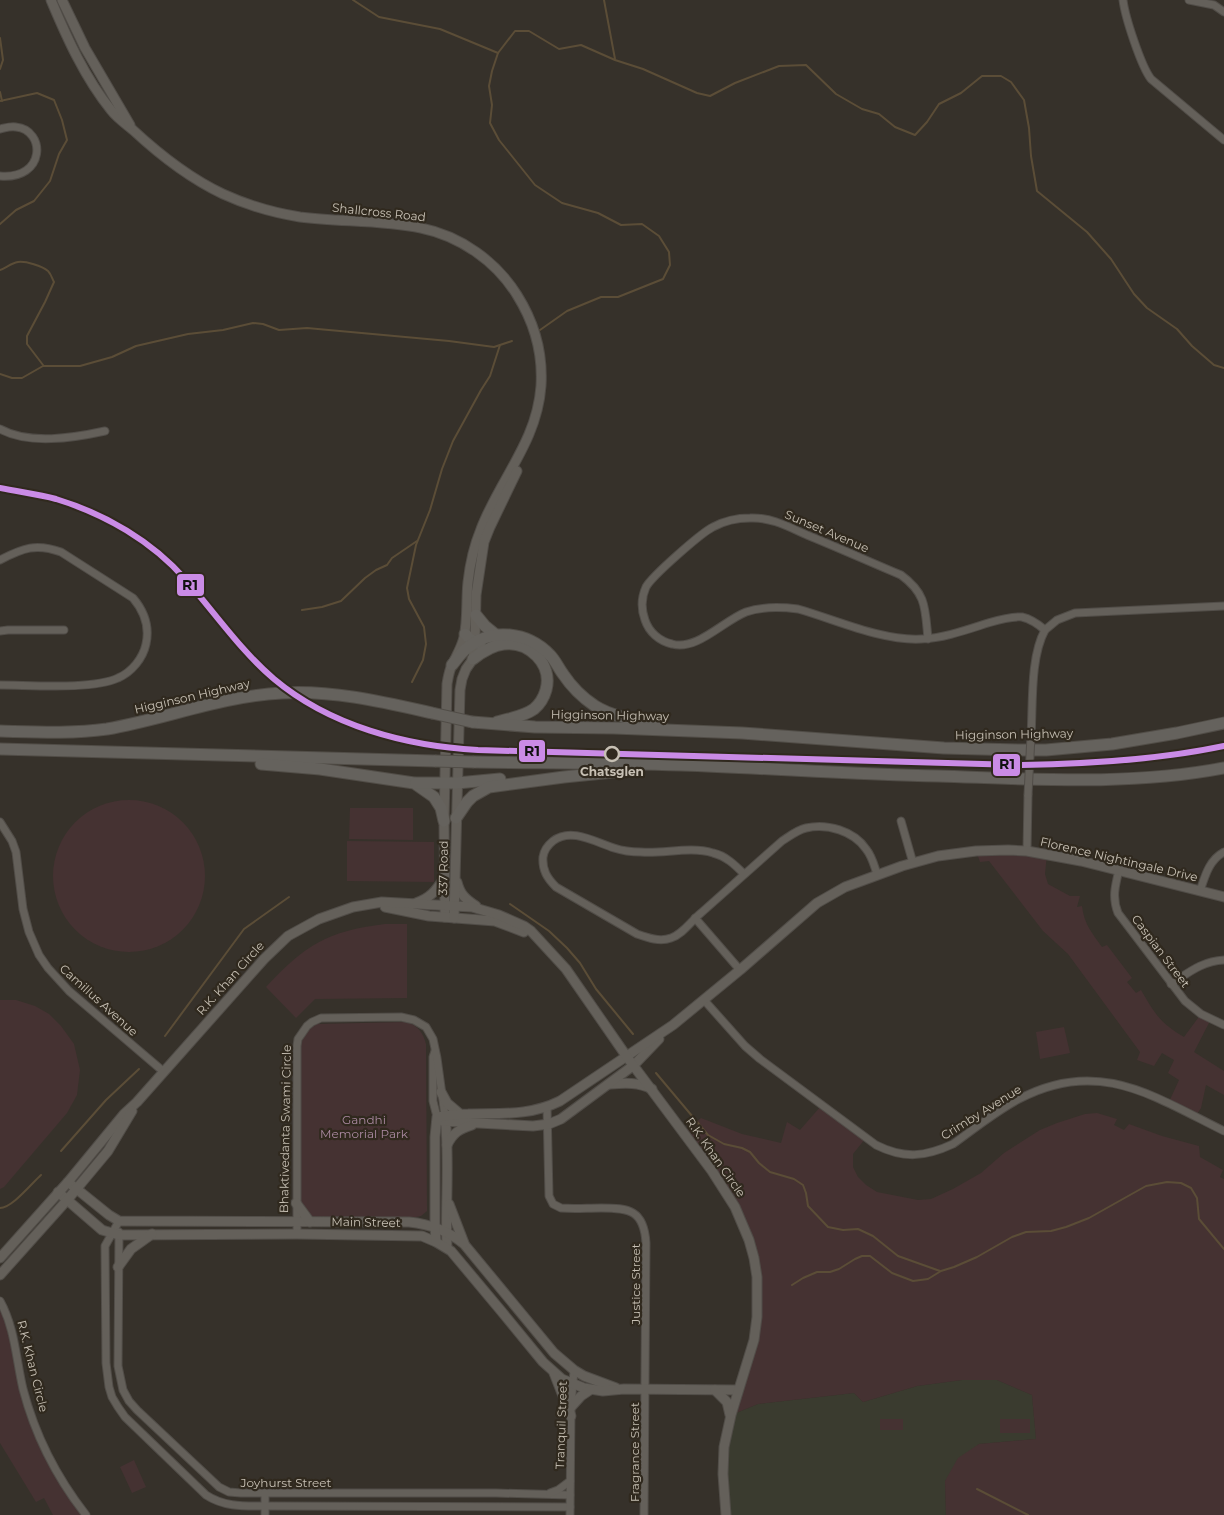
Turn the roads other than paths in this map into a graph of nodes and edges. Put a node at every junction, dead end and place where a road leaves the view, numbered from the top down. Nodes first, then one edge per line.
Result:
1 (51, 0) edge
2 (62, 0) edge
3 (1123, 0) edge
4 (1189, 0) edge
5 (1215, 3) edge
6 (1224, 12) edge
7 (0, 129) edge
8 (133, 130) junction
9 (1224, 140) edge
10 (0, 176) edge
11 (0, 429) edge
12 (105, 431) dead end
13 (522, 452) junction
14 (0, 560) edge
15 (1224, 606) edge
16 (476, 615) junction
17 (64, 630) dead end
18 (1045, 630) junction
19 (0, 631) edge
20 (465, 634) junction
21 (928, 639) junction
22 (496, 640) junction
23 (475, 642) junction
24 (473, 659) junction
25 (452, 665) junction
26 (0, 685) edge
27 (1224, 722) edge
28 (491, 724) junction
29 (0, 731) edge
30 (690, 731) junction
31 (0, 749) edge
32 (165, 754) junction
33 (682, 765) junction
34 (1224, 768) edge
35 (564, 777) junction
36 (414, 783) junction
37 (444, 783) junction
38 (457, 783) junction
39 (456, 818) junction
40 (444, 821) junction
41 (901, 821) dead end
42 (0, 822) edge
43 (1027, 851) junction
44 (1224, 852) edge
45 (913, 863) junction
46 (1119, 870) junction
47 (455, 874) junction
48 (744, 874) junction
49 (877, 874) junction
50 (444, 878) junction
51 (1200, 891) junction
52 (1224, 897) edge
53 (410, 904) junction
54 (366, 905) junction
55 (449, 906) junction
56 (481, 909) junction
57 (449, 917) junction
58 (694, 918) junction
59 (540, 940) junction
60 (1224, 960) edge
61 (740, 970) junction
62 (1171, 984) junction
63 (704, 1000) junction
64 (673, 1025) junction
65 (1224, 1025) edge
66 (435, 1051) junction
67 (627, 1056) junction
68 (634, 1065) junction
69 (164, 1072) junction
70 (610, 1084) junction
71 (652, 1089) junction
72 (441, 1092) junction
73 (137, 1102) junction
74 (547, 1107) junction
75 (460, 1114) junction
76 (441, 1119) junction
77 (475, 1124) junction
78 (548, 1124) junction
79 (1224, 1131) edge
80 (446, 1146) junction
81 (68, 1182) junction
82 (76, 1189) junction
83 (58, 1192) junction
84 (446, 1192) junction
85 (68, 1200) junction
86 (296, 1203) junction
87 (119, 1221) junction
88 (297, 1222) junction
89 (310, 1222) junction
90 (435, 1226) junction
91 (102, 1230) junction
92 (446, 1231) junction
93 (115, 1234) junction
94 (152, 1234) junction
95 (297, 1234) junction
96 (436, 1242) junction
97 (464, 1244) junction
98 (105, 1246) junction
99 (447, 1248) junction
100 (0, 1258) edge
101 (118, 1267) junction
102 (0, 1275) edge
103 (0, 1301) edge
104 (574, 1370) junction
105 (554, 1373) junction
106 (573, 1384) junction
107 (624, 1389) junction
108 (590, 1390) junction
109 (645, 1390) junction
110 (715, 1390) junction
111 (738, 1390) junction
112 (571, 1412) junction
113 (730, 1415) junction
114 (570, 1481) junction
115 (362, 1493) junction
116 (265, 1494) junction
117 (545, 1494) junction
118 (570, 1495) junction
119 (265, 1506) junction
120 (362, 1507) junction
121 (570, 1507) junction
122 (86, 1515) edge
123 (265, 1515) edge
124 (570, 1515) edge
125 (644, 1515) edge
126 (726, 1515) edge

1 - 8 street, Shallcross Road
2 - 8 street, Shallcross Road
3 - 9 street
4 - 5 street
5 - 6 street
7 - 10 street
8 - 13 street, Shallcross Road
11 - 12 street
13 - 16 street, Shallcross Road
13 - 20 street, Shallcross Road
14 - 26 street
15 - 18 street
16 - 22 highway
16 - 23 street, Shallcross Road
17 - 19 street
18 - 21 street, Sunset Avenue
18 - 43 street, bridge
20 - 23 highway
20 - 25 street, Shallcross Road
21 - 21 street, Sunset Avenue
22 - 23 highway
22 - 24 highway
22 - 28 highway
22 - 30 highway
23 - 24 street, Shallcross Road
23 - 25 highway
24 - 38 street, Shallcross Road
25 - 37 street, Shallcross Road
27 - 30 highway, Higginson Highway
28 - 29 highway, Higginson Highway, bridge
28 - 30 highway, Higginson Highway
31 - 32 highway
32 - 33 highway, bridge
32 - 36 highway
33 - 34 highway
33 - 35 highway
35 - 38 highway
35 - 39 highway
36 - 37 highway
36 - 40 highway
37 - 38 highway
37 - 40 street, Shallcross Road
38 - 39 street, Shallcross Road
39 - 47 street, 337 Road
40 - 50 street, 337 Road
41 - 45 street
42 - 69 street, Camillus Avenue
43 - 45 street, Florence Nightingale Drive
43 - 46 street, Florence Nightingale Drive
44 - 51 street
45 - 49 street, Florence Nightingale Drive
46 - 51 street, Florence Nightingale Drive
46 - 62 street, Caspian Street
47 - 55 street, 337 Road
47 - 56 street
48 - 49 street
48 - 58 street
48 - 58 street
49 - 61 street, Florence Nightingale Drive
50 - 53 street
50 - 55 street, 337 Road
51 - 52 street, Florence Nightingale Drive
53 - 54 street, R.K. Khan Circle
53 - 55 street, R.K. Khan Circle
54 - 57 street, R.K. Khan Circle
54 - 69 street, R.K. Khan Circle
55 - 56 street, R.K. Khan Circle
55 - 57 street, 337 Road
56 - 59 street, R.K. Khan Circle
57 - 59 street, R.K. Khan Circle
58 - 61 street
59 - 67 street, R.K. Khan Circle
60 - 62 street
61 - 63 street, Florence Nightingale Drive
62 - 65 street, Caspian Street
63 - 64 street, Florence Nightingale Drive
63 - 79 street, Crimby Avenue
64 - 67 street, Florence Nightingale Drive
64 - 68 street, Florence Nightingale Drive
66 - 72 street, Bhaktivedanta Swami Circle
66 - 76 street, Bhaktivedanta Swami Circle
66 - 86 street, Bhaktivedanta Swami Circle
67 - 68 street, R.K. Khan Circle
67 - 74 street
68 - 70 street
68 - 71 street, R.K. Khan Circle
69 - 73 street, R.K. Khan Circle
70 - 71 street
70 - 78 street
71 - 111 street, R.K. Khan Circle
72 - 75 street
72 - 76 street, Bhaktivedanta Swami Circle
73 - 81 street, R.K. Khan Circle
73 - 82 street, R.K. Khan Circle
74 - 75 street
74 - 78 street, Justice Street
75 - 76 street
76 - 77 street
76 - 80 street, Bhaktivedanta Swami Circle
76 - 90 street, Bhaktivedanta Swami Circle
77 - 78 street
77 - 80 street
78 - 109 street, Justice Street
80 - 84 street, Bhaktivedanta Swami Circle
81 - 82 street
81 - 83 street, R.K. Khan Circle
82 - 85 street, R.K. Khan Circle
82 - 87 street
83 - 85 street, Main Street
83 - 100 street, R.K. Khan Circle
84 - 92 street, Bhaktivedanta Swami Circle
84 - 97 street
85 - 91 street, Main Street
85 - 102 street, R.K. Khan Circle
86 - 88 street, Bhaktivedanta Swami Circle
86 - 89 street
87 - 88 street, Main Street
87 - 93 street, Joyhurst Street
88 - 89 street, Main Street
88 - 95 street, Bhaktivedanta Swami Circle
89 - 90 street, Main Street
90 - 92 street, Main Street
90 - 96 street, Bhaktivedanta Swami Circle
91 - 93 street, Main Street
91 - 98 street, Joyhurst Street
92 - 97 street, Main Street
92 - 99 street, Bhaktivedanta Swami Circle
93 - 94 street, Main Street
93 - 98 street
93 - 101 street, Joyhurst Street
94 - 95 street, Main Street
94 - 101 street
95 - 96 street, Main Street
96 - 99 street, Main Street
97 - 104 street, Main Street
98 - 119 street, Joyhurst Street
99 - 105 street, Main Street
101 - 116 street, Joyhurst Street
103 - 122 street, R.K. Khan Circle
104 - 106 street, Tranquil Street
104 - 107 street, Main Street
105 - 106 street, Main Street
105 - 112 street
106 - 108 street, Main Street
106 - 112 street, Tranquil Street
107 - 108 street, Main Street
107 - 109 street, Main Street
108 - 112 street
109 - 110 street, Main Street
109 - 125 street, Fragrance Street
110 - 111 street, Main Street
110 - 113 street
111 - 113 street, R.K. Khan Circle
112 - 114 street, Tranquil Street
113 - 126 street, R.K. Khan Circle
114 - 117 street, Tranquil Street
114 - 118 street, Tranquil Street
115 - 116 street, Joyhurst Street
115 - 117 street, Joyhurst Street
115 - 120 street
116 - 119 street
117 - 118 street, Joyhurst Street
118 - 121 street, Tranquil Street
119 - 120 street, Joyhurst Street
119 - 123 street
120 - 121 street, Joyhurst Street
121 - 124 street, Tranquil Street

